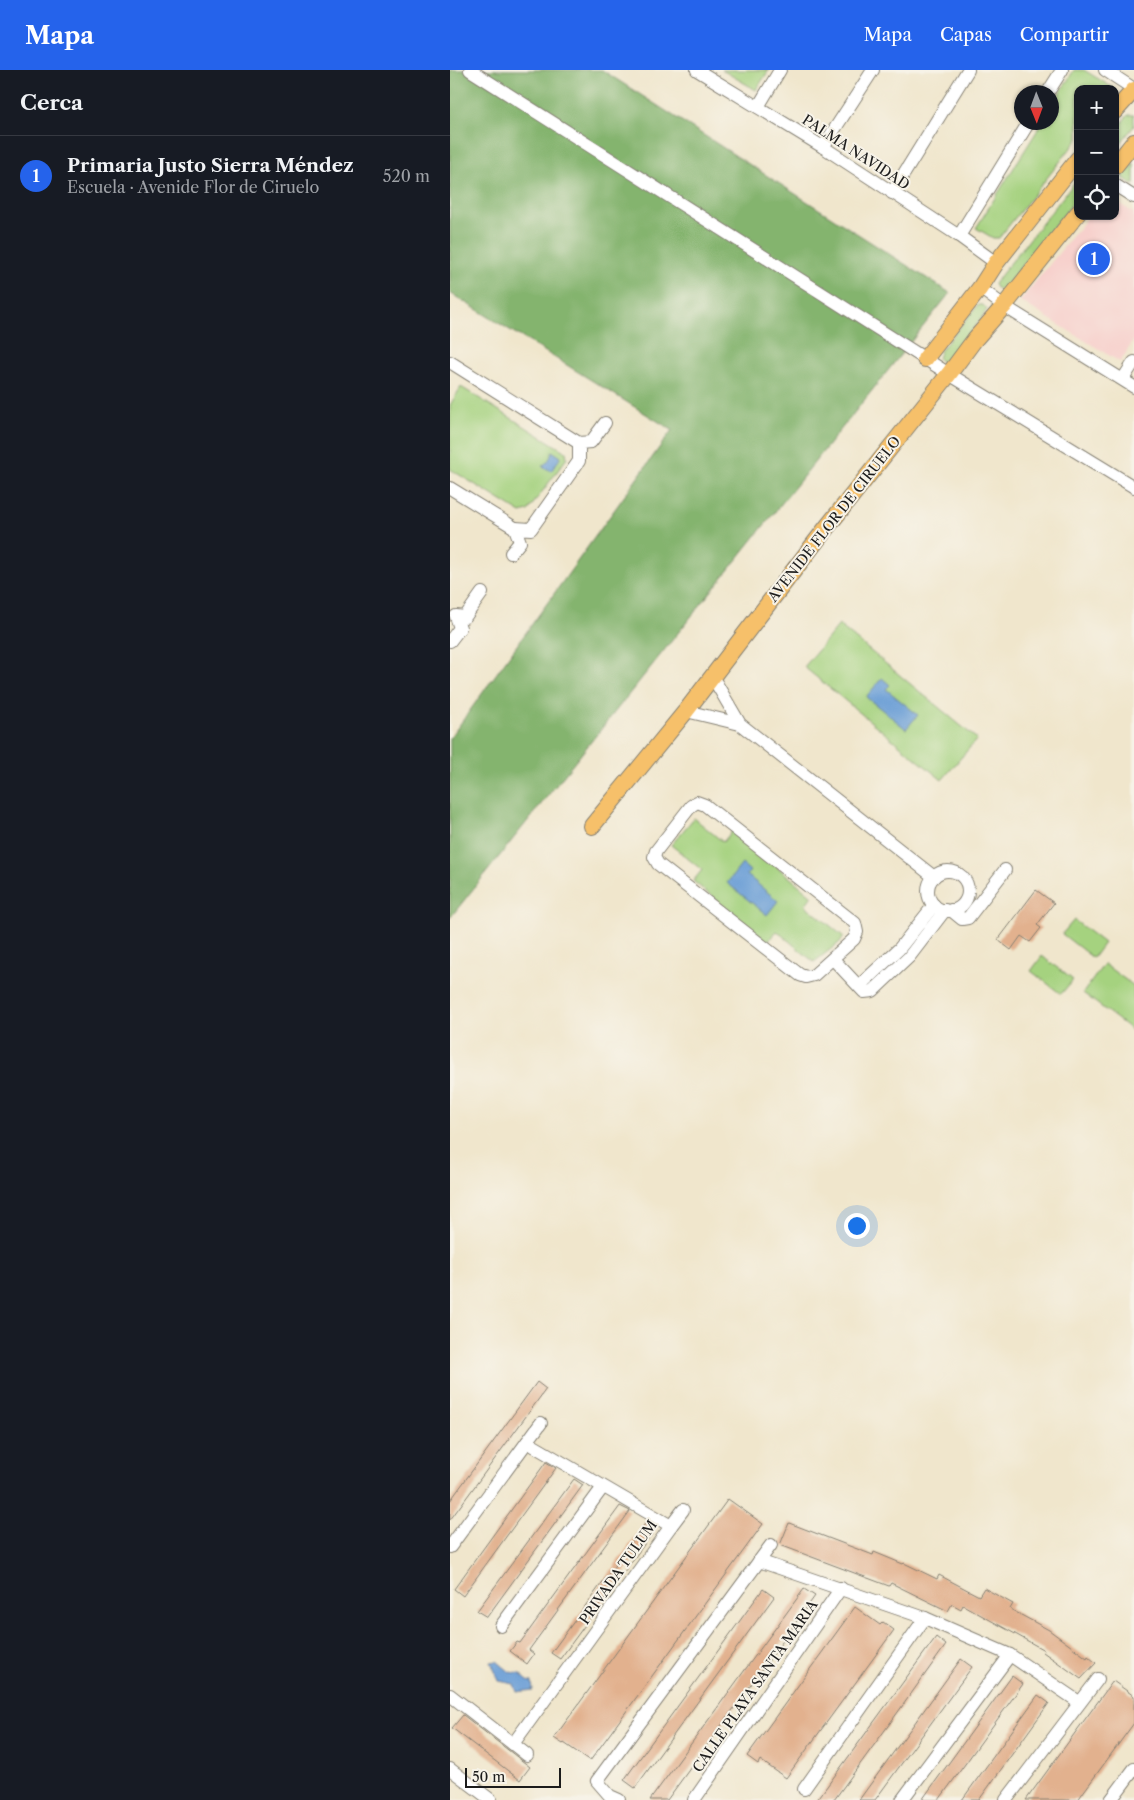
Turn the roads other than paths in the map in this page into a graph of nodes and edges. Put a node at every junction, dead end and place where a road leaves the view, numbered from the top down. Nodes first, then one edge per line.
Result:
1 (470, 70) edge
2 (697, 70) edge
3 (780, 70) edge
4 (873, 70) edge
5 (968, 70) edge
6 (1062, 70) edge
7 (1105, 70) edge
8 (1052, 85) edge
9 (1132, 94) edge
10 (758, 107) junction
11 (1119, 107) edge
12 (1024, 130) edge
13 (1134, 142) edge
14 (823, 147) junction
15 (1119, 161) edge
16 (1074, 164) edge
17 (1119, 188) edge
18 (892, 193) junction
19 (1134, 197) edge
20 (1074, 218) edge
21 (959, 236) junction
22 (996, 263) junction
23 (980, 288) junction
24 (1004, 306) junction
25 (926, 359) junction
26 (450, 362) edge
27 (1134, 362) edge
28 (949, 374) junction
29 (1123, 379) junction
30 (1134, 386) edge
31 (605, 423) dead end
32 (579, 443) junction
33 (450, 488) edge
34 (1134, 488) edge
35 (515, 528) junction
36 (511, 553) dead end
37 (482, 593) dead end
38 (453, 615) edge
39 (450, 641) edge
40 (712, 676) junction
41 (686, 711) junction
42 (740, 724) junction
43 (592, 826) dead end
44 (1005, 870) dead end
45 (934, 877) junction
46 (943, 908) junction
47 (833, 959) junction
48 (541, 1423) dead end
49 (527, 1442) junction
50 (603, 1487) junction
51 (683, 1510) dead end
52 (671, 1526) junction
53 (771, 1545) dead end
54 (450, 1547) edge
55 (759, 1561) junction
56 (841, 1588) junction
57 (925, 1618) junction
58 (501, 1626) dead end
59 (1010, 1655) junction
60 (1098, 1679) dead end
61 (452, 1702) edge
62 (1079, 1702) junction
63 (513, 1744) junction
64 (527, 1755) dead end
65 (450, 1769) edge
66 (1134, 1769) edge
67 (804, 1789) dead end
68 (491, 1800) edge
69 (619, 1800) edge
70 (694, 1800) edge
71 (902, 1800) edge
72 (1006, 1800) edge
73 (1111, 1800) edge

1 - 25 street
2 - 10 street, PALMA NAVIDAD
3 - 10 street
4 - 14 street
5 - 18 street
6 - 8 street
7 - 9 street
9 - 11 main road
10 - 14 street, PALMA NAVIDAD
12 - 21 street
13 - 15 main road
14 - 18 street, PALMA NAVIDAD
16 - 22 main road
17 - 19 street
18 - 21 street, PALMA NAVIDAD
20 - 24 main road, AVENIDE FLOR DE CIRUELO
21 - 22 street, PALMA NAVIDAD
22 - 23 main road
23 - 24 street
23 - 25 main road
24 - 28 main road, AVENIDE FLOR DE CIRUELO
24 - 29 street
25 - 28 street
26 - 32 street
27 - 29 street
28 - 34 street
28 - 40 main road, AVENIDE FLOR DE CIRUELO
29 - 30 street
31 - 32 street
32 - 35 street
33 - 35 street
35 - 36 street
37 - 38 street
38 - 39 street
40 - 41 main road, AVENIDE FLOR DE CIRUELO
40 - 42 street
41 - 42 street
41 - 43 main road, AVENIDE FLOR DE CIRUELO
42 - 45 street
44 - 46 street
45 - 46 street
45 - 46 street
46 - 47 street
47 - 47 street
48 - 49 street
49 - 50 street, PRIVADA TULUM
49 - 54 street
50 - 52 street, PRIVADA TULUM
50 - 58 street
51 - 52 street
52 - 63 street, PRIVADA TULUM
53 - 55 street
55 - 56 street
55 - 69 street
56 - 57 street
56 - 70 street, CALLE PLAYA SANTA MARIA
57 - 59 street
57 - 67 street
59 - 62 street
59 - 71 street
60 - 62 street
61 - 63 street
62 - 72 street
63 - 64 street
65 - 68 street
66 - 73 street

